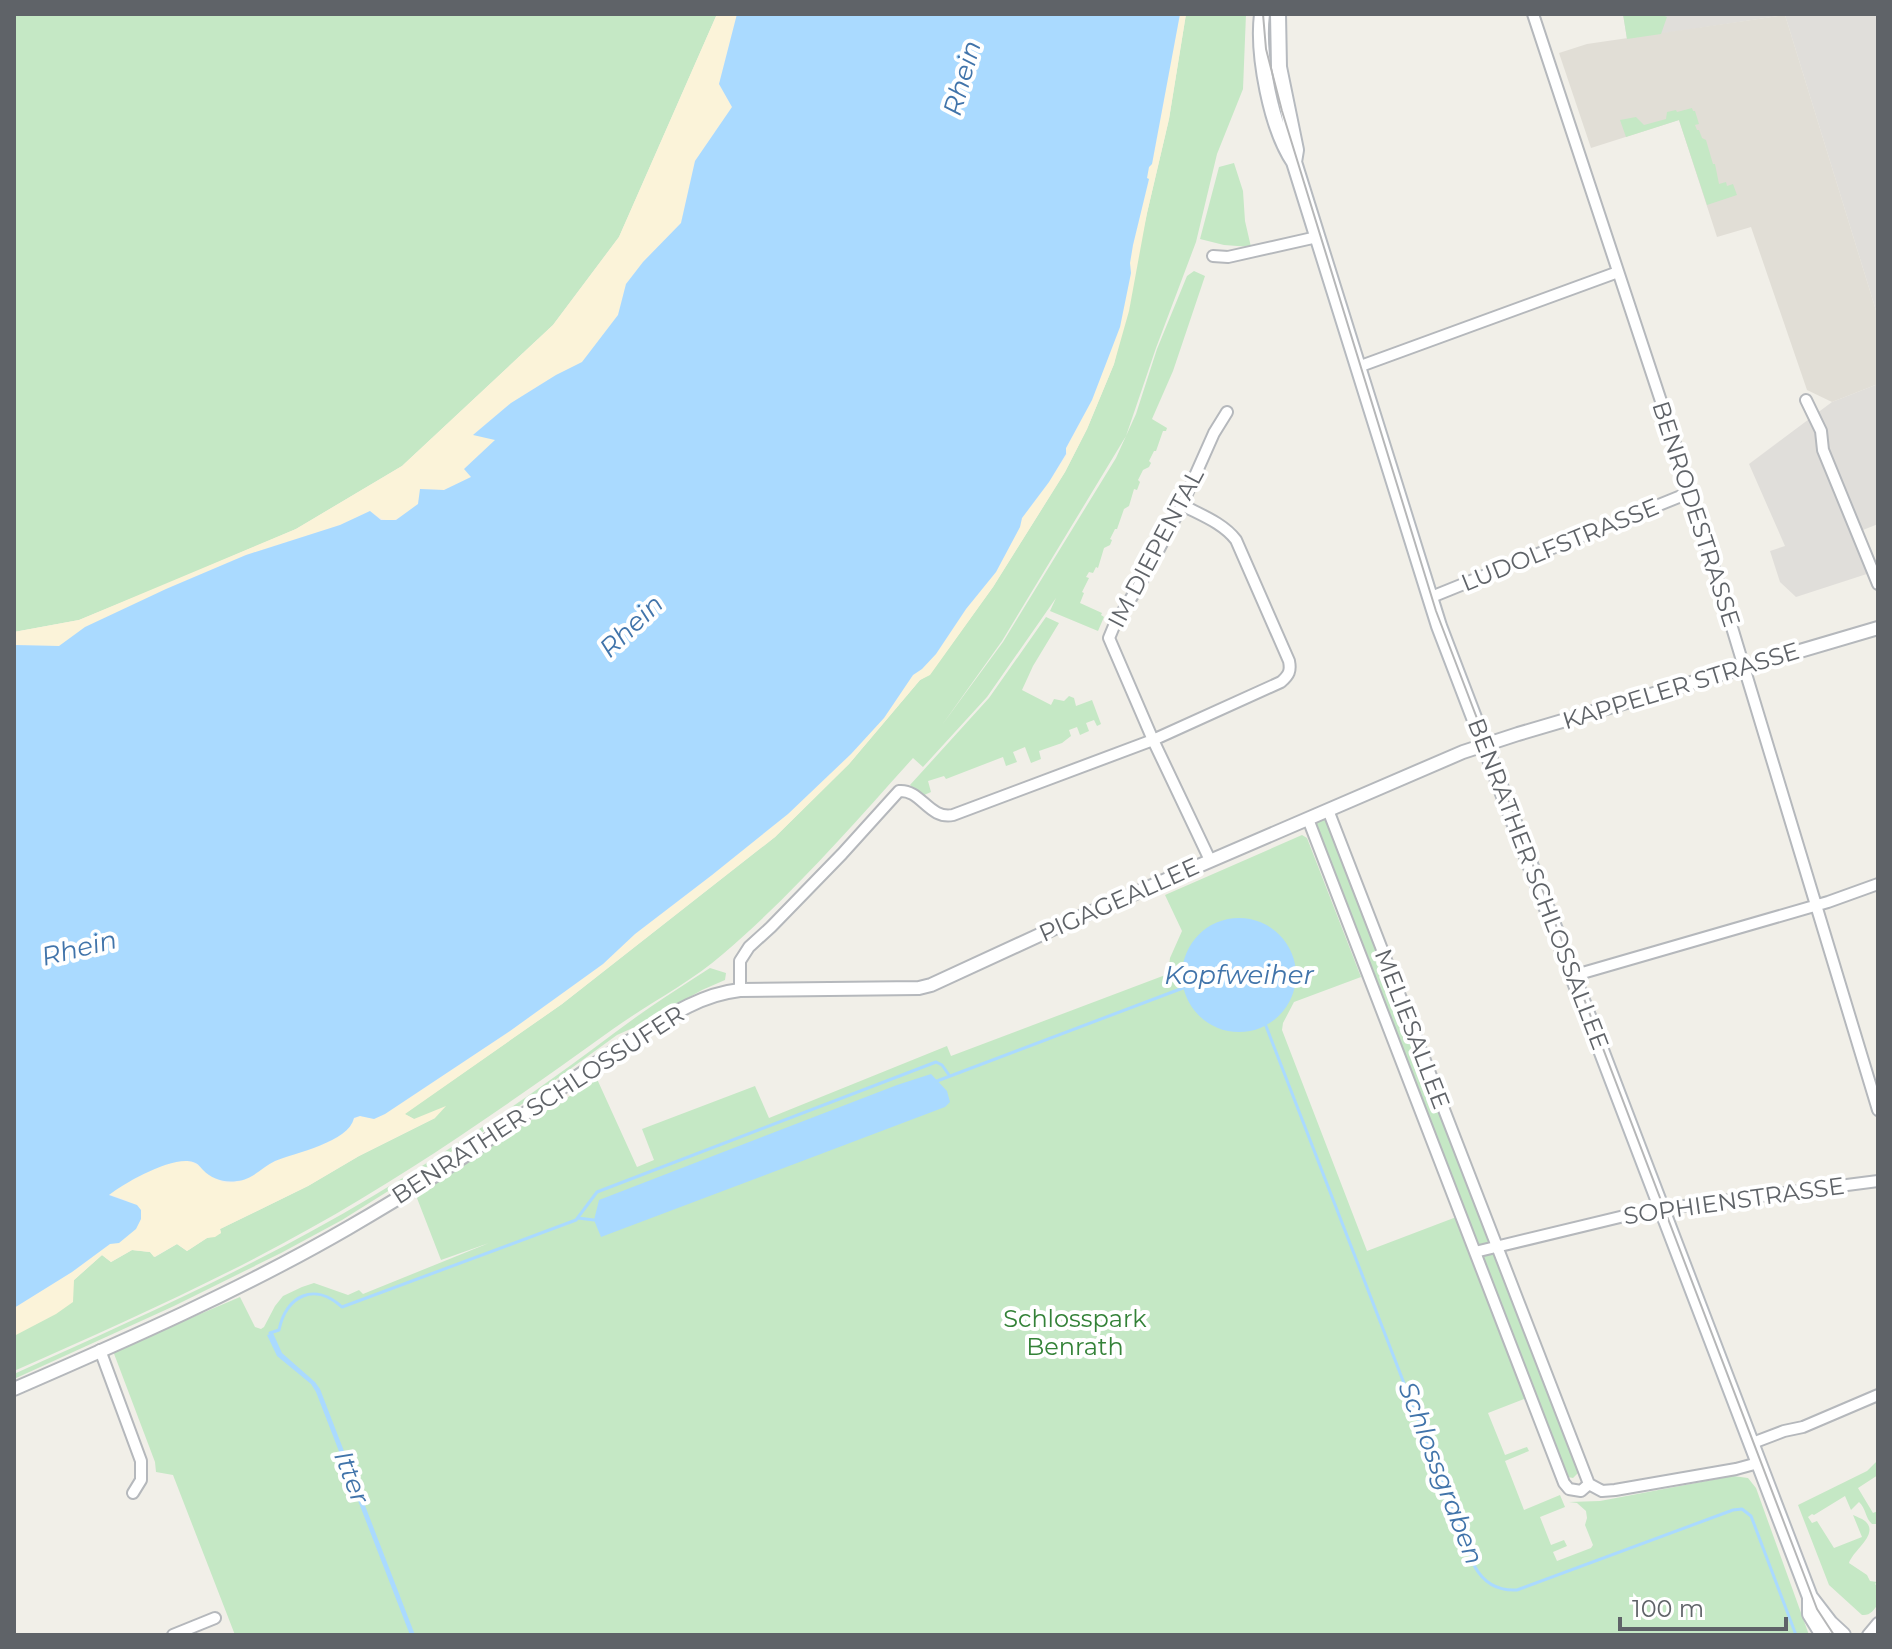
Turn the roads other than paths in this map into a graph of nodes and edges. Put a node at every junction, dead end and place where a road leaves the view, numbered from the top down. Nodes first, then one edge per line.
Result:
1 (1533, 14) edge
2 (1261, 20) edge
3 (1277, 20) edge
4 (1294, 162) junction
5 (1317, 237) junction
6 (1213, 256) dead end
7 (1618, 272) junction
8 (1358, 367) junction
9 (1806, 400) dead end
10 (1227, 412) dead end
11 (1691, 492) junction
12 (1182, 505) junction
13 (1878, 584) edge
14 (1429, 598) junction
15 (1878, 628) edge
16 (1744, 666) junction
17 (1153, 740) junction
18 (1484, 745) junction
19 (1328, 810) junction
20 (1308, 819) junction
21 (1210, 860) junction
22 (1878, 884) edge
23 (1816, 905) junction
24 (1572, 976) junction
25 (740, 990) junction
26 (1878, 1110) edge
27 (1878, 1181) edge
28 (1661, 1208) junction
29 (1497, 1248) junction
30 (1475, 1252) junction
31 (100, 1350) junction
32 (14, 1389) edge
33 (1878, 1395) edge
34 (1750, 1444) junction
35 (1758, 1463) junction
36 (1589, 1484) junction
37 (133, 1493) dead end
38 (1810, 1597) junction
39 (215, 1618) dead end
40 (1878, 1623) edge
41 (173, 1635) edge
42 (1823, 1635) edge
43 (1843, 1635) edge
44 (1868, 1635) edge

1 - 7 street, BENRODESTRASSE
2 - 4 main road, BENRATHER SCHLOSSALLEE
3 - 4 main road, BENRATHER SCHLOSSALLEE
4 - 5 main road, BENRATHER SCHLOSSALLEE
5 - 6 street
5 - 8 main road, BENRATHER SCHLOSSALLEE
7 - 8 street
7 - 11 street, BENRODESTRASSE
8 - 14 main road, BENRATHER SCHLOSSALLEE
9 - 13 street
10 - 12 street, IM DIEPENTAL
11 - 14 street, LUDOLFSTRASSE
11 - 16 street, BENRODESTRASSE
12 - 17 street, IM DIEPENTAL
12 - 17 street
14 - 18 main road, BENRATHER SCHLOSSALLEE
15 - 16 street, KAPPELER STRASSE
16 - 18 street, KAPPELER STRASSE
16 - 23 street, BENRODESTRASSE
17 - 21 street, IM DIEPENTAL
17 - 25 street
18 - 19 street, PIGAGEALLEE
18 - 24 main road, BENRATHER SCHLOSSALLEE
19 - 20 street, PIGAGEALLEE
19 - 29 street, MELIESALLEE
20 - 21 street, PIGAGEALLEE
20 - 30 street, MELIESALLEE
21 - 25 street, PIGAGEALLEE
22 - 23 street
23 - 24 street
23 - 26 street, BENRODESTRASSE
24 - 28 main road, BENRATHER SCHLOSSALLEE
25 - 31 street, BENRATHER SCHLOSSUFER
27 - 28 street, SOPHIENSTRASSE
28 - 29 street, SOPHIENSTRASSE
28 - 34 main road, BENRATHER SCHLOSSALLEE
29 - 30 street
29 - 36 street, MELIESALLEE
30 - 36 street, MELIESALLEE
31 - 32 street, BENRATHER SCHLOSSUFER
31 - 37 street
33 - 34 street
34 - 35 main road, BENRATHER SCHLOSSALLEE
35 - 36 street, MELIESALLEE
35 - 38 main road, BENRATHER SCHLOSSALLEE
38 - 42 main road, BENRATHER SCHLOSSALLEE
38 - 43 main road, BENRATHER SCHLOSSALLEE
39 - 41 street
40 - 44 street

